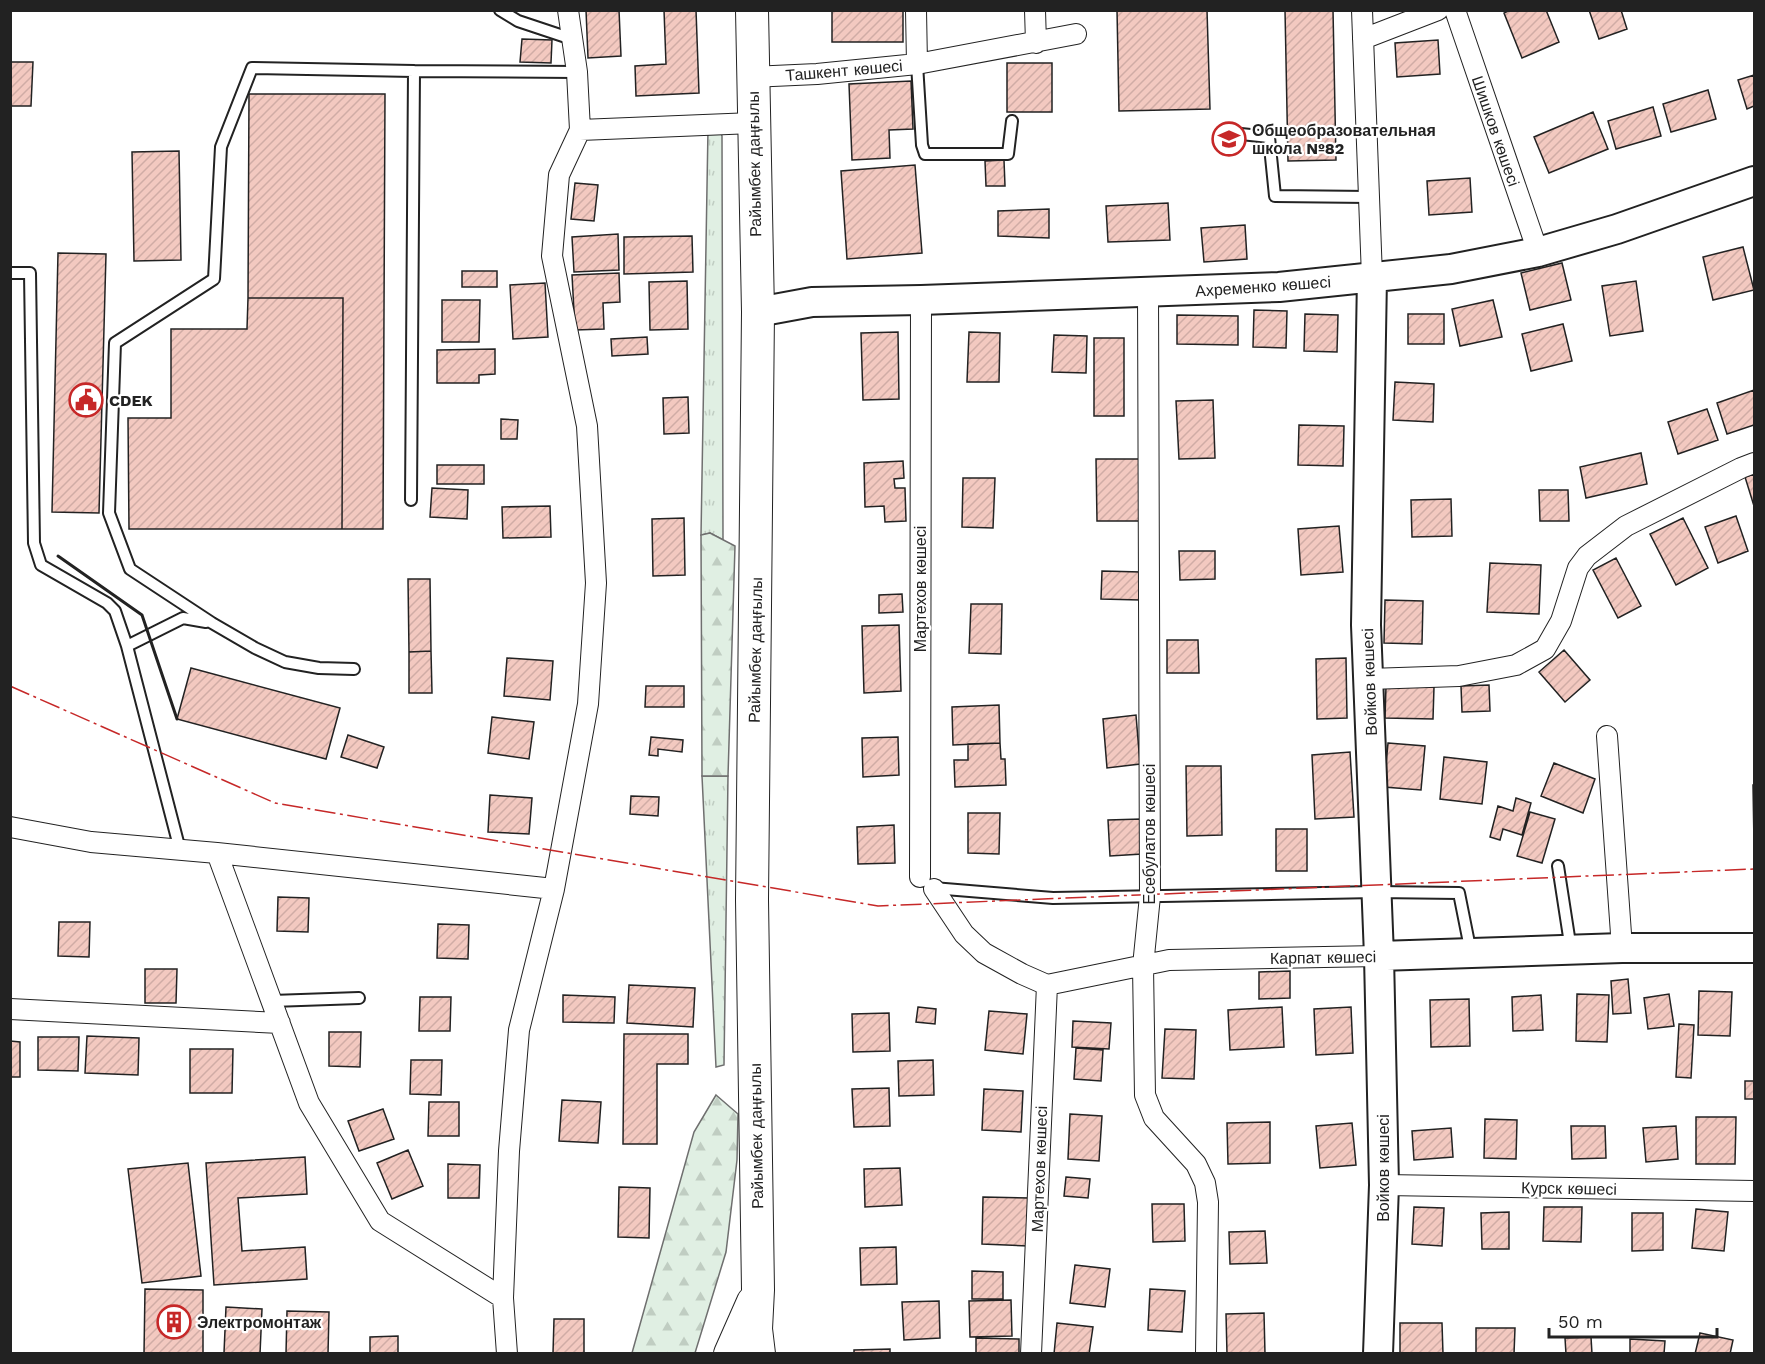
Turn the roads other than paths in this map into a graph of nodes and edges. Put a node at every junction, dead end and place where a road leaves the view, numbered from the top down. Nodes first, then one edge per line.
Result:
1 (500, 10) edge
2 (568, 10) edge
3 (752, 10) edge
4 (916, 10) edge
5 (1035, 10) edge
6 (1362, 10) edge
7 (1438, 10) edge
8 (1455, 10) edge
9 (1076, 34) dead end
10 (572, 39) junction
11 (1363, 39) junction
12 (1036, 43) junction
13 (918, 64) junction
14 (414, 71) junction
15 (577, 72) junction
16 (752, 77) junction
17 (1012, 121) dead end
18 (753, 123) junction
19 (580, 130) junction
20 (1241, 134) dead end
21 (1755, 181) edge
22 (1369, 197) junction
23 (1538, 252) junction
24 (10, 273) edge
25 (1372, 277) junction
26 (1148, 293) junction
27 (921, 300) junction
28 (758, 312) junction
29 (1755, 463) edge
30 (411, 500) dead end
31 (212, 623) junction
32 (127, 646) junction
33 (354, 669) dead end
34 (1370, 679) junction
35 (1607, 736) dead end
36 (10, 827) edge
37 (180, 850) junction
38 (217, 853) junction
39 (1558, 866) dead end
40 (927, 883) junction
41 (554, 889) junction
42 (1377, 892) junction
43 (1150, 896) junction
44 (1622, 948) junction
45 (1755, 948) edge
46 (1571, 950) junction
47 (1471, 953) junction
48 (1379, 956) junction
49 (1143, 966) junction
50 (1047, 985) junction
51 (359, 998) dead end
52 (272, 1001) junction
53 (10, 1009) edge
54 (280, 1023) junction
55 (1384, 1185) junction
56 (1755, 1191) edge
57 (758, 1290) junction
58 (503, 1298) junction
59 (507, 1353) edge
60 (730, 1353) edge
61 (759, 1353) edge
62 (1031, 1353) edge
63 (1206, 1353) edge
64 (1378, 1353) edge

1 - 10 lane
2 - 10 street
3 - 16 main road, Райымбек даңғылы
4 - 13 street, Ташкент көшесі
5 - 12 street
6 - 11 street, Войков көшесі
7 - 11 street
8 - 23 street, Шишков көшесі
9 - 12 street
10 - 15 street
11 - 22 street, Войков көшесі
12 - 13 street
13 - 16 street, Ташкент көшесі
13 - 17 lane
14 - 15 lane
14 - 30 lane
14 - 31 lane
15 - 19 street
16 - 18 main road, Райымбек даңғылы
18 - 19 street
18 - 28 main road, Райымбек даңғылы
19 - 41 street
20 - 22 lane
21 - 23 street, Ахременко көшесі
22 - 25 street, Войков көшесі
23 - 25 street, Ахременко көшесі
24 - 32 lane
25 - 26 street, Ахременко көшесі
25 - 34 street, Войков көшесі
26 - 27 street, Ахременко көшесі
26 - 43 street, Есебулатов көшесі
27 - 28 street, Ахременко көшесі
27 - 40 street, Мартехов көшесі
28 - 57 main road, Райымбек даңғылы
29 - 34 street
31 - 32 lane
31 - 33 lane
32 - 37 lane
34 - 42 street, Войков көшесі
35 - 44 street
36 - 37 street
37 - 38 street
38 - 41 street
38 - 52 street
39 - 46 lane
40 - 43 lane
40 - 50 street
41 - 58 street
42 - 43 lane
42 - 47 lane
42 - 48 street, Войков көшесі
43 - 49 street, Есебулатов көшесі
44 - 45 street, Карпат көшесі
44 - 46 street, Карпат көшесі
46 - 47 street, Карпат көшесі
47 - 48 street, Карпат көшесі
48 - 49 street, Карпат көшесі
48 - 55 street, Войков көшесі
49 - 50 street, Карпат көшесі
49 - 63 street, Есебулатов көшесі
50 - 62 street, Мартехов көшесі
51 - 52 lane
52 - 54 street
53 - 54 street
54 - 58 street
55 - 56 street, Курск көшесі
55 - 64 street, Войков көшесі
57 - 60 main road, Райымбек даңғылы
57 - 61 main road, Райымбек даңғылы
58 - 59 street

